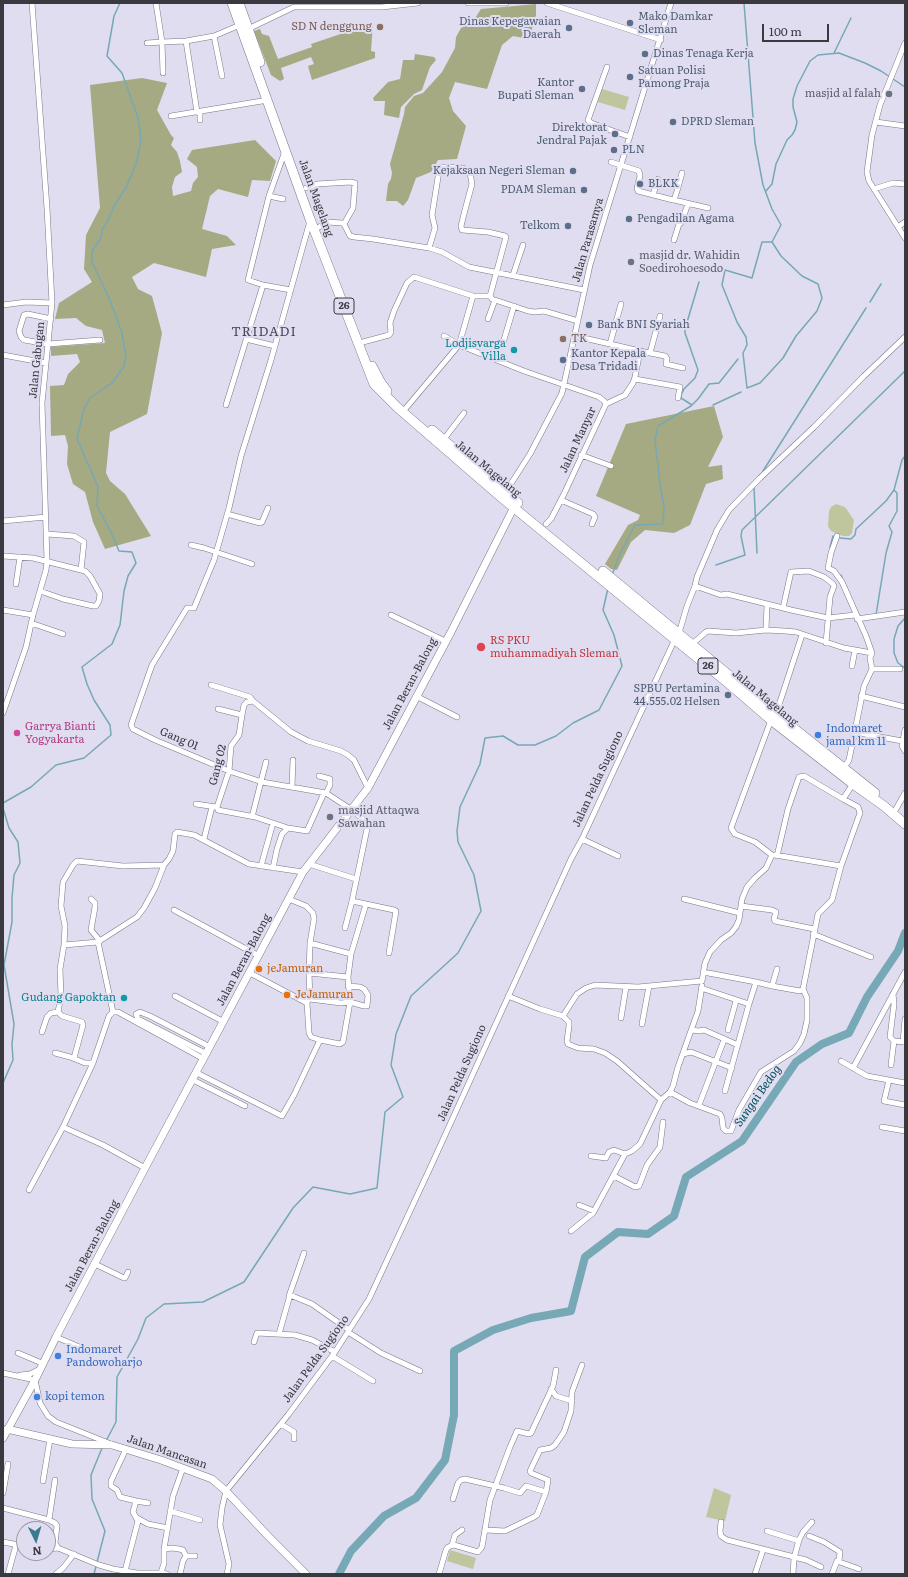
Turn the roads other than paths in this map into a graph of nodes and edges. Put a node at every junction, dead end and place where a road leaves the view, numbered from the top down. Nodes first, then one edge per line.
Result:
1 (32, 3) edge
2 (156, 3) edge
3 (232, 3) edge
4 (238, 3) edge
5 (418, 3) edge
6 (468, 3) edge
7 (506, 3) edge
8 (547, 3) edge
9 (671, 3) edge
10 (398, 4) edge
11 (293, 5) edge
12 (244, 27) junction
13 (214, 36) junction
14 (661, 40) junction
15 (186, 41) junction
16 (162, 42) junction
17 (147, 43) dead end
18 (905, 43) edge
19 (258, 66) junction
20 (606, 67) dead end
21 (163, 73) dead end
22 (222, 76) dead end
23 (268, 100) junction
24 (198, 112) junction
25 (171, 116) dead end
26 (200, 120) dead end
27 (876, 122) junction
28 (905, 126) edge
29 (630, 137) junction
30 (286, 149) junction
31 (611, 162) dead end
32 (621, 166) junction
33 (682, 173) dead end
34 (658, 179) dead end
35 (905, 184) edge
36 (306, 188) junction
37 (874, 189) junction
38 (653, 195) junction
39 (269, 196) junction
40 (283, 199) dead end
41 (674, 200) junction
42 (688, 204) junction
43 (708, 208) dead end
44 (310, 219) junction
45 (905, 222) edge
46 (344, 224) junction
47 (320, 227) junction
48 (898, 227) junction
49 (905, 238) edge
50 (674, 240) dead end
51 (523, 245) dead end
52 (429, 248) junction
53 (496, 271) junction
54 (514, 275) junction
55 (263, 285) junction
56 (291, 290) junction
57 (584, 290) junction
58 (473, 296) junction
59 (490, 296) junction
60 (495, 300) junction
61 (52, 303) junction
62 (621, 304) dead end
63 (3, 305) edge
64 (514, 306) junction
65 (660, 316) dead end
66 (51, 318) junction
67 (488, 319) dead end
68 (578, 321) junction
69 (444, 336) dead end
70 (575, 336) junction
71 (905, 337) edge
72 (246, 339) junction
73 (100, 340) dead end
74 (363, 342) junction
75 (48, 344) junction
76 (503, 344) dead end
77 (610, 344) junction
78 (459, 345) junction
79 (275, 346) junction
80 (640, 351) junction
81 (650, 353) junction
82 (3, 355) edge
83 (46, 363) junction
84 (683, 368) dead end
85 (635, 379) junction
86 (564, 385) junction
87 (678, 398) dead end
88 (606, 404) junction
89 (226, 405) dead end
90 (406, 408) junction
91 (464, 413) dead end
92 (444, 439) junction
93 (581, 455) junction
94 (611, 466) dead end
95 (504, 495) junction
96 (562, 500) junction
97 (515, 504) junction
98 (268, 508) dead end
99 (227, 514) junction
100 (46, 518) junction
101 (3, 521) edge
102 (546, 524) junction
103 (592, 524) dead end
104 (47, 534) junction
105 (836, 536) dead end
106 (191, 546) dead end
107 (216, 552) junction
108 (3, 556) edge
109 (20, 557) junction
110 (47, 561) junction
111 (252, 564) dead end
112 (81, 570) junction
113 (16, 584) dead end
114 (695, 586) junction
115 (40, 591) junction
116 (767, 605) junction
117 (783, 608) junction
118 (3, 610) edge
119 (905, 612) edge
120 (33, 615) junction
121 (391, 615) dead end
122 (856, 617) junction
123 (828, 618) junction
124 (31, 623) junction
125 (766, 630) junction
126 (63, 634) dead end
127 (802, 635) junction
128 (677, 636) junction
129 (445, 641) junction
130 (826, 643) junction
131 (692, 644) junction
132 (855, 650) junction
133 (872, 653) junction
134 (852, 666) dead end
135 (872, 669) junction
136 (900, 669) dead end
137 (211, 685) dead end
138 (416, 696) junction
139 (861, 696) junction
140 (253, 701) junction
141 (905, 708) edge
142 (218, 709) dead end
143 (3, 713) edge
144 (242, 715) junction
145 (457, 717) dead end
146 (774, 717) junction
147 (905, 730) edge
148 (792, 731) junction
149 (854, 732) junction
150 (902, 741) junction
151 (905, 751) edge
152 (293, 760) dead end
153 (266, 762) dead end
154 (843, 769) junction
155 (229, 771) junction
156 (319, 776) dead end
157 (262, 782) junction
158 (853, 784) junction
159 (292, 787) junction
160 (368, 788) junction
161 (325, 793) junction
162 (905, 793) edge
163 (843, 799) junction
164 (196, 804) dead end
165 (214, 807) junction
166 (896, 809) junction
167 (352, 810) junction
168 (905, 816) edge
169 (252, 817) junction
170 (273, 823) junction
171 (905, 824) edge
172 (288, 828) junction
173 (204, 839) junction
174 (582, 839) junction
175 (774, 855) junction
176 (618, 856) dead end
177 (309, 864) junction
178 (164, 865) junction
179 (262, 866) junction
180 (841, 866) junction
181 (273, 868) junction
182 (303, 872) junction
183 (356, 879) junction
184 (91, 899) dead end
185 (289, 899) junction
186 (684, 899) dead end
187 (352, 901) junction
188 (366, 904) junction
189 (741, 906) junction
190 (174, 910) dead end
191 (740, 914) junction
192 (345, 928) dead end
193 (814, 932) junction
194 (99, 942) junction
195 (310, 943) junction
196 (64, 945) junction
197 (390, 953) dead end
198 (351, 954) junction
199 (259, 956) junction
200 (871, 957) dead end
201 (777, 969) dead end
202 (704, 972) junction
203 (905, 972) edge
204 (250, 973) junction
205 (309, 973) junction
206 (348, 977) junction
207 (702, 981) junction
208 (756, 982) junction
209 (348, 986) junction
210 (649, 986) junction
211 (772, 986) junction
212 (626, 987) junction
213 (701, 988) junction
214 (803, 989) junction
215 (893, 994) junction
216 (175, 996) dead end
217 (508, 996) junction
218 (308, 1001) junction
219 (736, 1001) junction
220 (350, 1002) junction
221 (749, 1004) junction
222 (58, 1012) junction
223 (113, 1012) junction
224 (563, 1016) junction
225 (621, 1018) dead end
226 (905, 1019) edge
227 (224, 1022) junction
228 (642, 1024) dead end
229 (692, 1030) junction
230 (728, 1030) dead end
231 (42, 1032) dead end
232 (320, 1040) junction
233 (724, 1040) junction
234 (894, 1041) junction
235 (904, 1042) edge
236 (738, 1045) junction
237 (55, 1053) dead end
238 (207, 1054) junction
239 (683, 1054) junction
240 (74, 1058) junction
241 (715, 1061) junction
242 (840, 1061) dead end
243 (92, 1063) junction
244 (891, 1065) dead end
245 (732, 1068) junction
246 (853, 1068) junction
247 (197, 1073) junction
248 (193, 1080) junction
249 (889, 1080) junction
250 (905, 1083) edge
251 (724, 1091) dead end
252 (670, 1092) junction
253 (661, 1100) junction
254 (699, 1105) junction
255 (905, 1105) edge
256 (245, 1106) dead end
257 (663, 1122) dead end
258 (63, 1127) junction
259 (882, 1127) dead end
260 (905, 1130) edge
261 (625, 1154) junction
262 (591, 1156) dead end
263 (145, 1168) junction
264 (614, 1176) junction
265 (29, 1190) dead end
266 (579, 1205) dead end
267 (594, 1211) junction
268 (571, 1231) dead end
269 (304, 1253) dead end
270 (95, 1264) junction
271 (128, 1272) dead end
272 (289, 1296) junction
273 (348, 1331) junction
274 (279, 1334) junction
275 (56, 1337) junction
276 (254, 1342) dead end
277 (91, 1352) dead end
278 (18, 1353) dead end
279 (334, 1354) junction
280 (582, 1365) dead end
281 (42, 1366) junction
282 (556, 1370) dead end
283 (420, 1372) dead end
284 (3, 1373) edge
285 (17, 1376) junction
286 (35, 1380) junction
287 (373, 1381) dead end
288 (551, 1390) junction
289 (572, 1400) junction
290 (281, 1424) junction
291 (7, 1429) junction
292 (3, 1438) edge
293 (50, 1439) junction
294 (294, 1439) dead end
295 (112, 1445) junction
296 (126, 1449) junction
297 (8, 1464) dead end
298 (182, 1468) junction
299 (55, 1480) dead end
300 (43, 1481) dead end
301 (495, 1485) junction
302 (226, 1491) junction
303 (546, 1492) junction
304 (3, 1493) edge
305 (453, 1499) dead end
306 (136, 1501) junction
307 (148, 1503) dead end
308 (3, 1508) edge
309 (170, 1511) junction
310 (137, 1518) junction
311 (49, 1520) junction
312 (200, 1520) dead end
313 (721, 1522) dead end
314 (812, 1522) dead end
315 (168, 1528) junction
316 (462, 1530) dead end
317 (486, 1530) junction
318 (767, 1532) dead end
319 (809, 1536) dead end
320 (799, 1541) junction
321 (3, 1542) edge
322 (16, 1544) joint
323 (452, 1545) junction
324 (58, 1548) joint
325 (164, 1549) junction
326 (763, 1550) junction
327 (74, 1554) junction
328 (186, 1556) junction
329 (195, 1556) dead end
330 (794, 1558) junction
331 (839, 1561) junction
332 (821, 1567) dead end
333 (859, 1569) dead end
334 (113, 1571) edge
335 (125, 1571) junction
336 (164, 1573) edge
337 (8, 1574) edge
338 (56, 1574) edge
339 (180, 1574) edge
340 (227, 1574) edge
341 (306, 1574) edge
342 (439, 1574) edge
343 (755, 1574) edge
344 (793, 1574) edge
345 (832, 1574) edge

1 - 61 street, Jalan Gabugan
2 - 16 street
3 - 12 highway, Jalan Magelang / 26
4 - 12 highway, Jalan Magelang / 26
5 - 10 street
6 - 7 street
8 - 14 street
9 - 14 street, Jalan Parasamya
10 - 11 street
11 - 12 street
12 - 13 street
12 - 19 highway, Jalan Magelang / 26
13 - 15 street
13 - 22 street
14 - 29 street, Jalan Parasamya
15 - 16 street
15 - 24 street
16 - 17 street
16 - 21 street
18 - 27 street
19 - 23 highway, Jalan Magelang / 26
19 - 36 highway, Jalan Magelang / 26
20 - 29 street
23 - 24 street
23 - 30 highway, Jalan Magelang / 26
24 - 25 street
24 - 26 street
27 - 28 street
27 - 37 street
29 - 32 street, Jalan Parasamya
30 - 39 street
30 - 44 highway, Jalan Magelang / 26
31 - 32 street
32 - 38 street
32 - 57 street, Jalan Parasamya
33 - 41 street
34 - 38 street
35 - 37 street
36 - 46 street
36 - 47 highway, Jalan Magelang / 26
37 - 48 street
38 - 41 street
39 - 40 street
39 - 55 street
41 - 42 street
42 - 43 street
42 - 50 street
44 - 56 street
44 - 95 highway, Jalan Magelang / 26
45 - 48 street
46 - 47 street
46 - 52 street
47 - 74 highway, Jalan Magelang / 26
48 - 49 street
51 - 54 street
52 - 53 street
52 - 53 street
53 - 54 street
53 - 59 street
54 - 57 street
55 - 56 street
55 - 72 street
56 - 79 street
57 - 68 street, Jalan Parasamya
58 - 59 street
58 - 74 street
58 - 78 street
59 - 60 street
60 - 64 street
60 - 67 street
61 - 63 street
61 - 66 street, Jalan Gabugan
62 - 77 street
64 - 68 street
64 - 76 street
65 - 81 street
66 - 75 street, Jalan Gabugan
66 - 75 street
68 - 70 street, Jalan Parasamya
69 - 78 street, Jalan Manyar
70 - 77 street
70 - 86 street, Jalan Parasamya
71 - 114 street, Jalan Pelda Sugiono
72 - 79 street
72 - 89 street
73 - 75 street
74 - 90 highway, Jalan Magelang / 26
75 - 83 street, Jalan Gabugan
77 - 80 street
78 - 86 street, Jalan Manyar
78 - 90 street
79 - 99 street
80 - 81 street
80 - 85 street
81 - 84 street
82 - 83 street
83 - 100 street, Jalan Gabugan
85 - 87 street
85 - 88 street
86 - 88 street, Jalan Manyar
86 - 95 street, Jalan Parasamya
88 - 93 street, Jalan Manyar
90 - 92 highway, Jalan Magelang / 26
91 - 92 street
92 - 95 highway, Jalan Magelang / 26
93 - 94 street
93 - 96 street, Jalan Manyar
95 - 97 highway, Jalan Magelang / 26
96 - 102 street, Jalan Manyar
96 - 103 street
97 - 102 highway, Jalan Magelang / 26
97 - 128 highway, Jalan Magelang / 26
97 - 129 main road, Jalan Beran-Balong
98 - 99 street
99 - 107 street
100 - 101 street
100 - 104 street, Jalan Gabugan
102 - 128 highway, Jalan Magelang / 26
104 - 110 street, Jalan Gabugan
104 - 112 street
105 - 122 street
106 - 107 street
107 - 111 street
107 - 155 street, Gang 01
108 - 109 street
109 - 110 street
109 - 113 street
110 - 112 street
110 - 115 street, Jalan Gabugan
112 - 115 street
114 - 116 street
114 - 128 street, Jalan Pelda Sugiono
115 - 120 street, Jalan Gabugan
116 - 117 street
116 - 125 street
117 - 123 street
117 - 123 street
118 - 120 street
119 - 122 street
120 - 124 street, Jalan Gabugan
121 - 129 street
122 - 123 street
122 - 133 street
123 - 130 street
124 - 126 street
124 - 143 street, Jalan Gabugan
125 - 127 street
125 - 131 street
127 - 130 street
127 - 146 street
128 - 131 highway, Jalan Magelang / 26
128 - 146 highway, Jalan Magelang / 26
128 - 174 street, Jalan Pelda Sugiono
129 - 138 main road, Jalan Beran-Balong
130 - 132 street
131 - 146 highway, Jalan Magelang / 26
132 - 133 street
132 - 134 street
133 - 135 street
135 - 136 street
135 - 139 street
137 - 140 street
138 - 145 street
138 - 160 main road, Jalan Beran-Balong
139 - 141 street
139 - 149 street
140 - 144 street
140 - 160 street
142 - 144 street
144 - 155 street, Gang 02
146 - 148 highway, Jalan Magelang / 26
146 - 175 street
147 - 150 street
148 - 154 highway, Jalan Magelang / 26
148 - 158 highway, Jalan Magelang / 26
149 - 150 street
149 - 154 street
150 - 151 street
152 - 159 street
153 - 157 street
154 - 166 highway, Jalan Magelang / 26
155 - 157 street, Gang 01
155 - 165 street, Gang 02
156 - 161 street
157 - 159 street, Gang 01
157 - 169 street
158 - 163 street
158 - 171 highway, Jalan Magelang / 26
159 - 161 street, Gang 01
160 - 167 main road, Jalan Beran-Balong
161 - 167 street, Gang 01
161 - 172 street
162 - 166 street
163 - 175 street
163 - 180 street
164 - 165 street
165 - 169 street
165 - 173 street, Gang 02
166 - 168 highway, Jalan Magelang / 26
167 - 177 main road, Jalan Beran-Balong
167 - 183 street, Gang 01
169 - 170 street
170 - 172 street
170 - 179 street
172 - 181 street
173 - 178 street
173 - 179 street
174 - 176 street
174 - 217 street, Jalan Pelda Sugiono
175 - 180 street
175 - 189 street
177 - 182 main road, Jalan Beran-Balong
177 - 183 street
178 - 194 street
178 - 196 street
179 - 181 street
180 - 193 street
181 - 182 street
182 - 185 main road, Jalan Beran-Balong
183 - 187 street
184 - 194 street
185 - 195 street
185 - 199 main road, Jalan Beran-Balong
186 - 191 street
187 - 188 street
187 - 192 street
188 - 197 street
188 - 198 street
189 - 191 street
189 - 193 street
190 - 199 street
191 - 202 street
193 - 200 street
193 - 214 street
194 - 196 street
194 - 223 street
195 - 198 street
195 - 205 street
196 - 222 street
198 - 206 street
199 - 204 main road, Jalan Beran-Balong
201 - 211 street
202 - 207 street
202 - 208 street
203 - 215 street
204 - 218 street
204 - 227 main road, Jalan Beran-Balong
205 - 206 street
205 - 218 street
206 - 209 street
207 - 210 street
207 - 213 street
208 - 211 street
208 - 221 street
209 - 220 street
209 - 220 street
210 - 212 street
210 - 228 street
211 - 214 street
212 - 224 street
212 - 225 street
213 - 219 street
213 - 229 street
214 - 254 street
215 - 234 street
215 - 246 street
216 - 227 street
217 - 224 street
217 - 273 street, Jalan Pelda Sugiono
218 - 220 street
218 - 232 street
219 - 221 street
219 - 230 street
220 - 232 street
221 - 236 street
222 - 231 street
222 - 240 street
223 - 238 street
223 - 243 street
224 - 253 street
226 - 235 street
227 - 238 main road, Jalan Beran-Balong
229 - 233 street
229 - 239 street
232 - 247 street
233 - 236 street
233 - 241 street
234 - 235 street
234 - 244 street
236 - 245 street
237 - 240 street
238 - 238 street
238 - 247 main road, Jalan Beran-Balong
239 - 241 street
239 - 252 street
240 - 243 street
241 - 245 street
241 - 254 street
242 - 246 street
243 - 258 street
245 - 251 street
246 - 249 street
247 - 248 main road, Jalan Beran-Balong
248 - 256 street
248 - 263 main road, Jalan Beran-Balong
249 - 250 street
249 - 255 street
252 - 253 street
252 - 254 street
253 - 261 street
257 - 264 street
258 - 263 street
258 - 265 street
259 - 260 street
261 - 262 street
261 - 264 street
263 - 270 main road, Jalan Beran-Balong
264 - 267 street
266 - 267 street
267 - 268 street
269 - 272 street
270 - 271 street
270 - 275 main road, Jalan Beran-Balong
272 - 273 street
272 - 274 street
273 - 279 street, Jalan Pelda Sugiono
273 - 283 street
274 - 276 street
274 - 279 street
275 - 277 street
275 - 281 main road, Jalan Beran-Balong
278 - 281 street
279 - 287 street
279 - 290 street, Jalan Pelda Sugiono
280 - 289 street
281 - 285 street
281 - 286 main road, Jalan Beran-Balong
282 - 288 street
284 - 285 street
285 - 286 street
286 - 291 main road, Jalan Beran-Balong
286 - 295 street
288 - 289 street
288 - 301 street
289 - 303 street
290 - 294 street
290 - 302 street, Jalan Pelda Sugiono
291 - 292 main road, Jalan Beran-Balong
291 - 293 main road, Jalan Mancasan
293 - 295 main road, Jalan Mancasan
293 - 300 street
295 - 296 main road, Jalan Mancasan
296 - 298 main road, Jalan Mancasan
296 - 306 street
297 - 304 street
298 - 302 main road, Jalan Mancasan
298 - 309 street
299 - 311 street
301 - 303 street
301 - 305 street
301 - 317 street
302 - 340 street
302 - 341 main road, Jalan Mancasan
303 - 317 street
306 - 307 street
306 - 310 street
308 - 311 street
309 - 312 street
309 - 315 street
310 - 315 street
310 - 335 street
311 - 324 street
313 - 326 street
314 - 320 street
315 - 325 street
316 - 323 street
317 - 323 street
318 - 320 street
319 - 331 street
320 - 330 street
321 - 322 street
322 - 337 street
323 - 342 street
324 - 327 street
325 - 328 street
325 - 336 street
326 - 330 street
326 - 343 street
327 - 334 street
327 - 338 street
328 - 329 street
328 - 339 street
330 - 332 street
330 - 344 street
331 - 333 street
331 - 345 street
334 - 335 street
335 - 336 street

